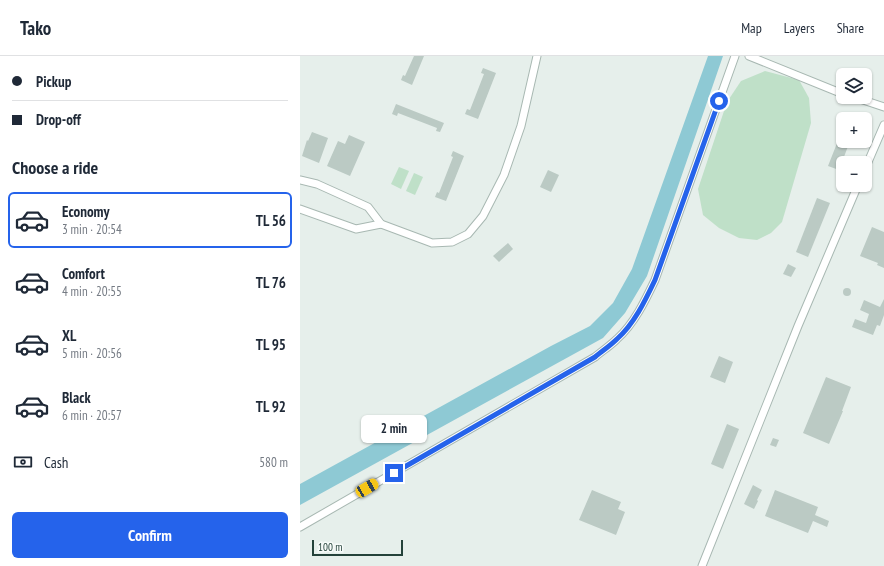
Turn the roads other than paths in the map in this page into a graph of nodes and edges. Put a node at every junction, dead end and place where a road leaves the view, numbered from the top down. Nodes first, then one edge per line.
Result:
1 (537, 56) edge
2 (735, 56) edge
3 (749, 56) edge
4 (836, 91) edge
5 (872, 103) edge
6 (884, 107) edge
7 (884, 125) edge
8 (871, 156) edge
9 (300, 180) edge
10 (855, 192) edge
11 (300, 209) edge
12 (382, 224) junction
13 (300, 527) edge
14 (702, 566) edge

1 - 12 lane
2 - 13 lane
3 - 4 lane
5 - 6 lane
7 - 8 lane
9 - 12 lane
10 - 14 lane
11 - 12 lane

